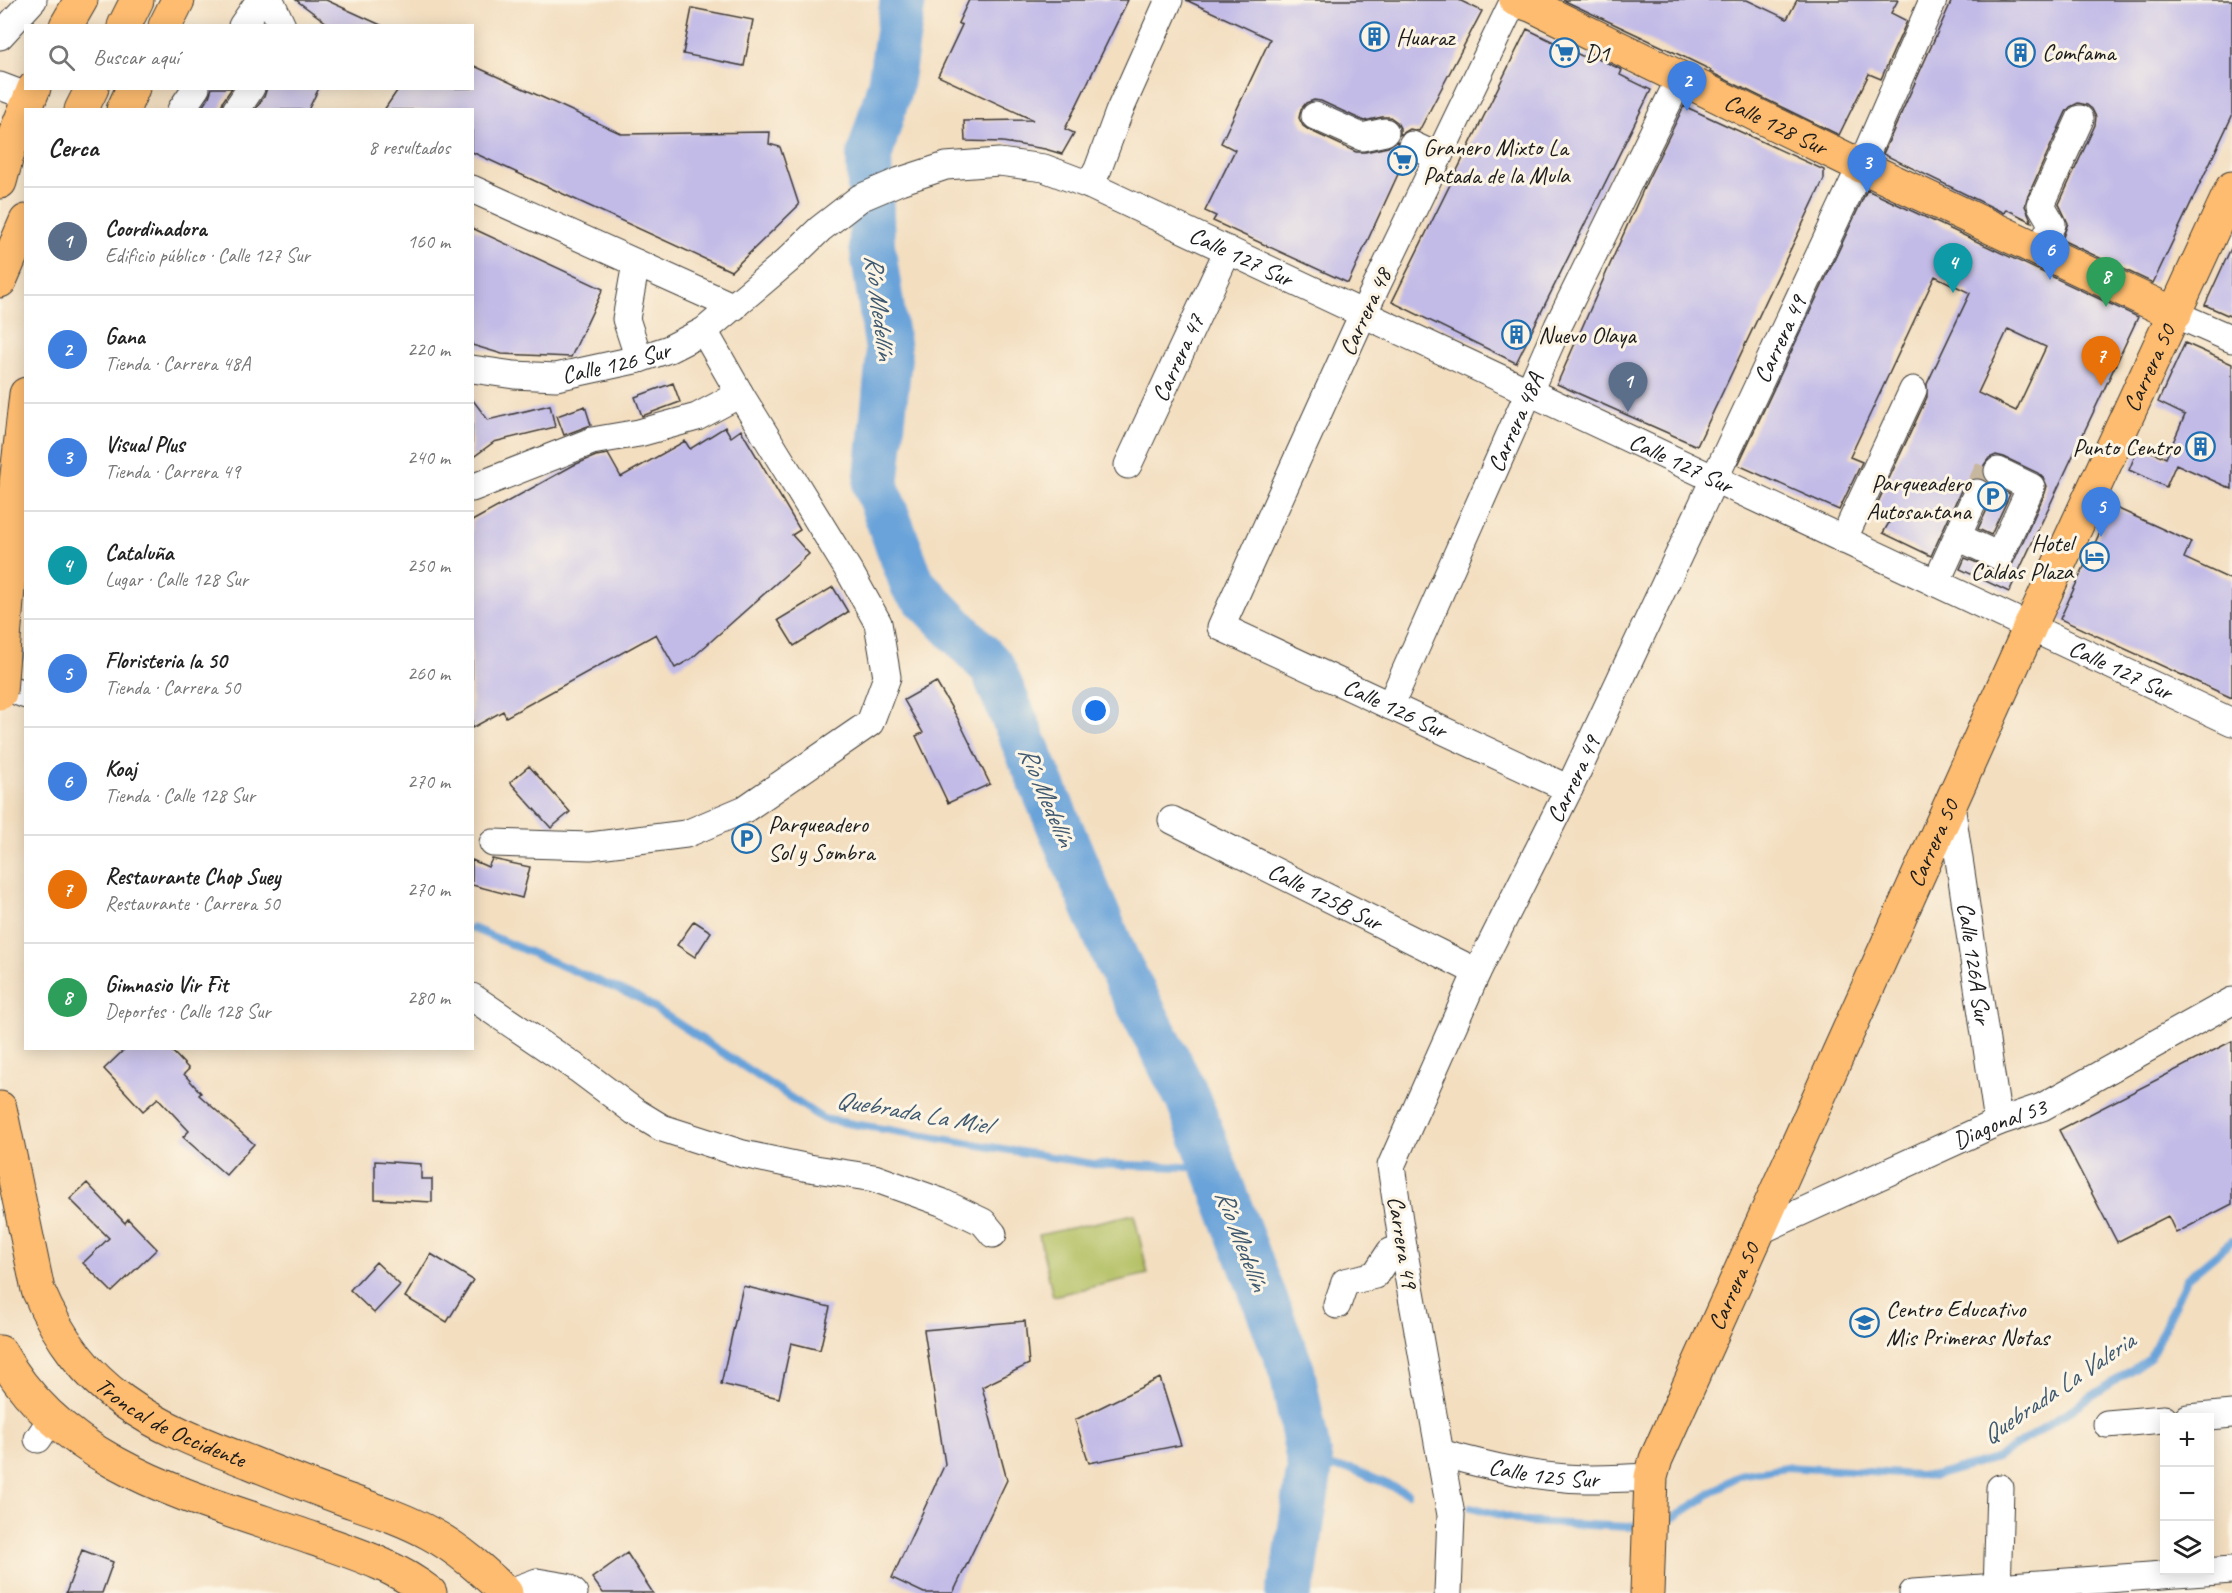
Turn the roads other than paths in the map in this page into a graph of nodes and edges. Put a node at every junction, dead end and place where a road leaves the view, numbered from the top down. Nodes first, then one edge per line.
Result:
1 (33, 0) edge
2 (81, 0) edge
3 (137, 0) edge
4 (260, 0) edge
5 (270, 0) edge
6 (1169, 0) edge
7 (1515, 0) edge
8 (1933, 0) edge
9 (67, 24) edge
10 (125, 24) edge
11 (243, 24) edge
12 (281, 24) edge
13 (0, 36) edge
14 (1681, 76) junction
15 (21, 90) edge
16 (91, 90) edge
17 (132, 90) edge
18 (195, 90) edge
19 (250, 90) edge
20 (82, 108) edge
21 (124, 108) edge
22 (182, 108) edge
23 (237, 108) edge
24 (1315, 116) dead end
25 (2080, 119) dead end
26 (1384, 132) dead end
27 (1412, 145) dead end
28 (1438, 157) junction
29 (1861, 166) junction
30 (0, 182) edge
31 (1089, 185) junction
32 (2232, 188) edge
33 (474, 190) edge
34 (24, 226) edge
35 (1228, 250) junction
36 (2040, 250) junction
37 (636, 263) junction
38 (0, 281) edge
39 (739, 303) junction
40 (1363, 314) junction
41 (2175, 314) junction
42 (704, 331) junction
43 (2232, 339) edge
44 (639, 360) junction
45 (474, 369) edge
46 (1913, 390) dead end
47 (1528, 392) junction
48 (740, 394) junction
49 (24, 421) edge
50 (1128, 465) dead end
51 (1998, 471) dead end
52 (20, 475) edge
53 (1714, 480) junction
54 (474, 487) edge
55 (1977, 493) tunnel mouth
56 (1958, 537) junction
57 (1843, 540) junction
58 (1936, 584) junction
59 (1221, 627) joint
60 (2030, 627) junction
61 (0, 685) edge
62 (0, 693) edge
63 (24, 693) edge
64 (1390, 706) junction
65 (2232, 722) edge
66 (1569, 789) junction
67 (1951, 805) junction
68 (1172, 820) dead end
69 (493, 843) dead end
70 (1477, 972) junction
71 (474, 998) edge
72 (2232, 1001) edge
73 (0, 1108) edge
74 (1998, 1122) junction
75 (1757, 1232) junction
76 (993, 1234) dead end
77 (1403, 1247) junction
78 (1337, 1305) dead end
79 (0, 1353) edge
80 (2232, 1414) edge
81 (2214, 1416) edge
82 (2160, 1419) edge
83 (2107, 1424) dead end
84 (1440, 1453) junction
85 (2000, 1488) dead end
86 (1651, 1490) junction
87 (2232, 1570) edge
88 (1997, 1590) edge
89 (430, 1593) edge
90 (507, 1593) edge
91 (574, 1593) edge
92 (1448, 1593) edge
93 (1647, 1593) edge
94 (1913, 1593) edge

1 - 13 street
2 - 9 main road
3 - 10 main road
4 - 11 street
5 - 12 street
6 - 31 street
7 - 14 main road, Calle 128 Sur
7 - 28 street, Carrera 48
8 - 29 street, Carrera 49
14 - 29 main road, Calle 128 Sur
14 - 47 street, Carrera 48A
15 - 30 main road
16 - 20 main road
17 - 21 main road
18 - 22 street
19 - 23 street
24 - 26 street
25 - 36 street
27 - 28 street
28 - 40 street, Carrera 48
29 - 36 main road, Calle 128 Sur
29 - 53 street, Carrera 49
31 - 35 street, Calle 127 Sur
31 - 39 street, Calle 127 Sur
32 - 41 main road, Carrera 50
33 - 37 street
34 - 38 main road
35 - 40 street, Calle 127 Sur
35 - 50 street, Carrera 47
36 - 41 main road, Calle 128 Sur
37 - 39 street
37 - 44 street
39 - 42 street, Calle 126 Sur
40 - 47 street, Calle 127 Sur
40 - 59 street, Carrera 48
41 - 43 street, Calle 128 Sur
41 - 60 main road, Carrera 50
42 - 44 street, Calle 126 Sur
42 - 48 street
44 - 45 street, Calle 126 Sur
46 - 57 street
47 - 53 street, Calle 127 Sur
47 - 64 street, Carrera 48A
48 - 54 street
48 - 69 street
49 - 52 main road
51 - 56 street
52 - 62 main road, bridge
53 - 57 street, Calle 127 Sur
53 - 66 street, Carrera 49
55 - 56 street
56 - 58 street
57 - 58 street, Calle 127 Sur
58 - 60 street, Calle 127 Sur
59 - 64 street, Calle 126 Sur
60 - 65 street, Calle 127 Sur
60 - 67 main road, Carrera 50
61 - 63 street
64 - 66 street, Calle 126 Sur
66 - 70 street, Carrera 49
67 - 74 street, Calle 126A Sur
67 - 75 main road, Carrera 50
68 - 70 street, Calle 125B Sur
70 - 77 street, Carrera 49
71 - 76 street
72 - 74 street, Diagonal 53
73 - 90 main road, Troncal de Occidente
74 - 75 street, Diagonal 53
75 - 86 main road, Carrera 50
77 - 78 street
77 - 84 street, Carrera 49
79 - 89 main road
80 - 81 street
82 - 83 street
84 - 86 street, Calle 125 Sur
84 - 92 street, Carrera 49
85 - 88 street
86 - 93 main road, Carrera 50
87 - 88 street
88 - 94 street
90 - 91 street

